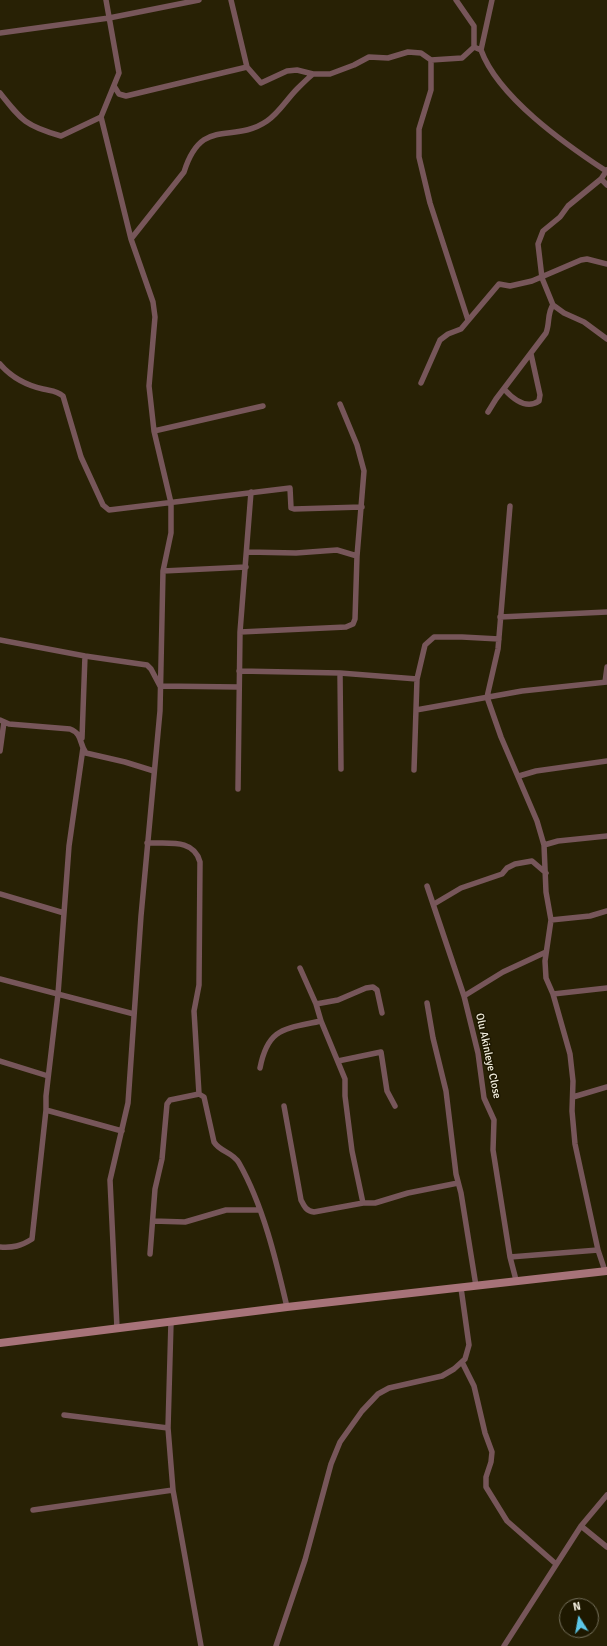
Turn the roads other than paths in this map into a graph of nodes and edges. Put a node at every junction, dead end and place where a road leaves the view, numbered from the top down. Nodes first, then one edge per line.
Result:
1 (106, 0) edge
2 (199, 0) edge
3 (231, 0) edge
4 (456, 0) edge
5 (492, 0) edge
6 (109, 18) junction
7 (0, 33) edge
8 (474, 47) junction
9 (481, 50) junction
10 (431, 60) junction
11 (247, 67) junction
12 (313, 74) junction
13 (114, 86) junction
14 (0, 93) edge
15 (100, 117) junction
16 (606, 170) edge
17 (601, 179) junction
18 (607, 185) edge
19 (132, 239) junction
20 (607, 264) edge
21 (542, 278) junction
22 (553, 305) junction
23 (468, 320) junction
24 (607, 339) edge
25 (531, 354) junction
26 (0, 364) edge
27 (420, 383) dead end
28 (504, 389) junction
29 (340, 404) dead end
30 (263, 406) dead end
31 (488, 412) dead end
32 (154, 432) junction
33 (252, 492) junction
34 (171, 503) junction
35 (510, 506) dead end
36 (362, 507) junction
37 (247, 552) junction
38 (357, 556) junction
39 (246, 567) junction
40 (164, 571) junction
41 (607, 612) edge
42 (500, 617) junction
43 (240, 632) junction
44 (499, 639) junction
45 (0, 640) edge
46 (85, 656) junction
47 (607, 668) edge
48 (239, 671) junction
49 (340, 673) junction
50 (417, 679) junction
51 (606, 682) edge
52 (160, 686) junction
53 (238, 687) junction
54 (487, 697) junction
55 (416, 710) junction
56 (2, 721) edge
57 (82, 739) junction
58 (83, 748) junction
59 (0, 751) edge
60 (607, 761) edge
61 (341, 769) dead end
62 (414, 770) dead end
63 (154, 771) junction
64 (519, 776) junction
65 (238, 789) dead end
66 (607, 836) edge
67 (147, 843) junction
68 (544, 845) junction
69 (546, 873) junction
70 (427, 886) dead end
71 (0, 894) edge
72 (434, 904) junction
73 (607, 911) edge
74 (64, 913) junction
75 (551, 920) junction
76 (546, 952) junction
77 (300, 968) dead end
78 (0, 979) edge
79 (607, 988) edge
80 (58, 994) junction
81 (553, 994) junction
82 (464, 996) junction
83 (427, 1003) dead end
84 (316, 1004) junction
85 (134, 1014) junction
86 (382, 1014) dead end
87 (321, 1021) junction
88 (0, 1061) edge
89 (338, 1061) junction
90 (260, 1068) dead end
91 (48, 1076) junction
92 (607, 1086) edge
93 (199, 1094) junction
94 (573, 1097) junction
95 (284, 1106) dead end
96 (396, 1106) dead end
97 (46, 1110) junction
98 (122, 1131) junction
99 (458, 1183) junction
100 (363, 1203) junction
101 (260, 1210) junction
102 (154, 1221) junction
103 (0, 1247) edge
104 (598, 1250) junction
105 (150, 1254) dead end
106 (510, 1257) junction
107 (606, 1271) edge
108 (516, 1280) junction
109 (476, 1286) junction
110 (461, 1288) junction
111 (287, 1307) junction
112 (171, 1322) junction
113 (117, 1328) junction
114 (0, 1343) edge
115 (462, 1362) junction
116 (64, 1415) dead end
117 (168, 1428) junction
118 (173, 1490) junction
119 (607, 1495) edge
120 (33, 1510) dead end
121 (581, 1526) junction
122 (607, 1547) edge
123 (556, 1564) junction
124 (202, 1646) edge
125 (276, 1646) edge
126 (504, 1646) edge

1 - 6 street
2 - 6 street
3 - 11 street
4 - 8 street
5 - 9 street
6 - 7 street
6 - 13 street
8 - 9 street
8 - 10 street
9 - 16 street
10 - 12 street
10 - 23 street
11 - 12 street
11 - 13 street
12 - 19 street
13 - 15 street
14 - 15 street
15 - 19 street
16 - 17 street
17 - 18 street
17 - 21 street
19 - 32 street
20 - 21 street
21 - 22 street
21 - 23 street
22 - 24 street
22 - 25 street
23 - 27 street
25 - 28 street
25 - 28 street
26 - 34 street
28 - 31 street
29 - 36 street
30 - 32 street
32 - 34 street
33 - 34 street
33 - 36 street
33 - 37 street
34 - 40 street
35 - 42 street
36 - 38 street
37 - 38 street
37 - 39 street
38 - 43 street
39 - 40 street
39 - 43 street
40 - 52 street
41 - 42 street
42 - 44 street
43 - 48 street
44 - 50 street
44 - 54 street
45 - 46 street
46 - 52 street
46 - 57 street
47 - 51 street
48 - 49 street
48 - 53 street
49 - 50 street
49 - 61 street
50 - 55 street
51 - 54 street
52 - 53 street
52 - 63 street
53 - 65 street
54 - 55 street
54 - 64 street
55 - 62 street
56 - 57 street
56 - 59 street
57 - 58 street
58 - 63 street
58 - 74 street
60 - 64 street
63 - 67 street
64 - 68 street
66 - 68 street
67 - 85 street
67 - 93 street
68 - 69 street
69 - 72 street
69 - 75 street
70 - 72 street, Olu Akinleye Close
71 - 74 street
72 - 82 street, Olu Akinleye Close
73 - 75 street
74 - 80 street
75 - 76 street
76 - 81 street
76 - 82 street
77 - 84 street
78 - 80 street
79 - 81 street
80 - 85 street
80 - 91 street
81 - 94 street
82 - 106 street, Olu Akinleye Close
83 - 99 street
84 - 86 street
84 - 87 street
85 - 98 street
87 - 89 street
87 - 90 street
88 - 91 street
89 - 96 street
89 - 100 street
91 - 97 street
92 - 94 street
93 - 101 street
93 - 102 street
94 - 104 street
95 - 100 street
97 - 98 street
97 - 103 street
98 - 113 street
99 - 100 street
99 - 109 street
101 - 102 street
101 - 111 street
102 - 105 street
104 - 106 street
104 - 107 street
106 - 108 street, Olu Akinleye Close
107 - 108 main road
108 - 109 main road
109 - 110 main road
110 - 111 main road
110 - 115 street
111 - 112 main road
112 - 113 main road
112 - 117 street
113 - 114 main road
115 - 123 street
115 - 125 street
116 - 117 street
117 - 118 street
118 - 120 street
118 - 124 street
119 - 121 street
121 - 122 street
121 - 123 street
123 - 126 street

